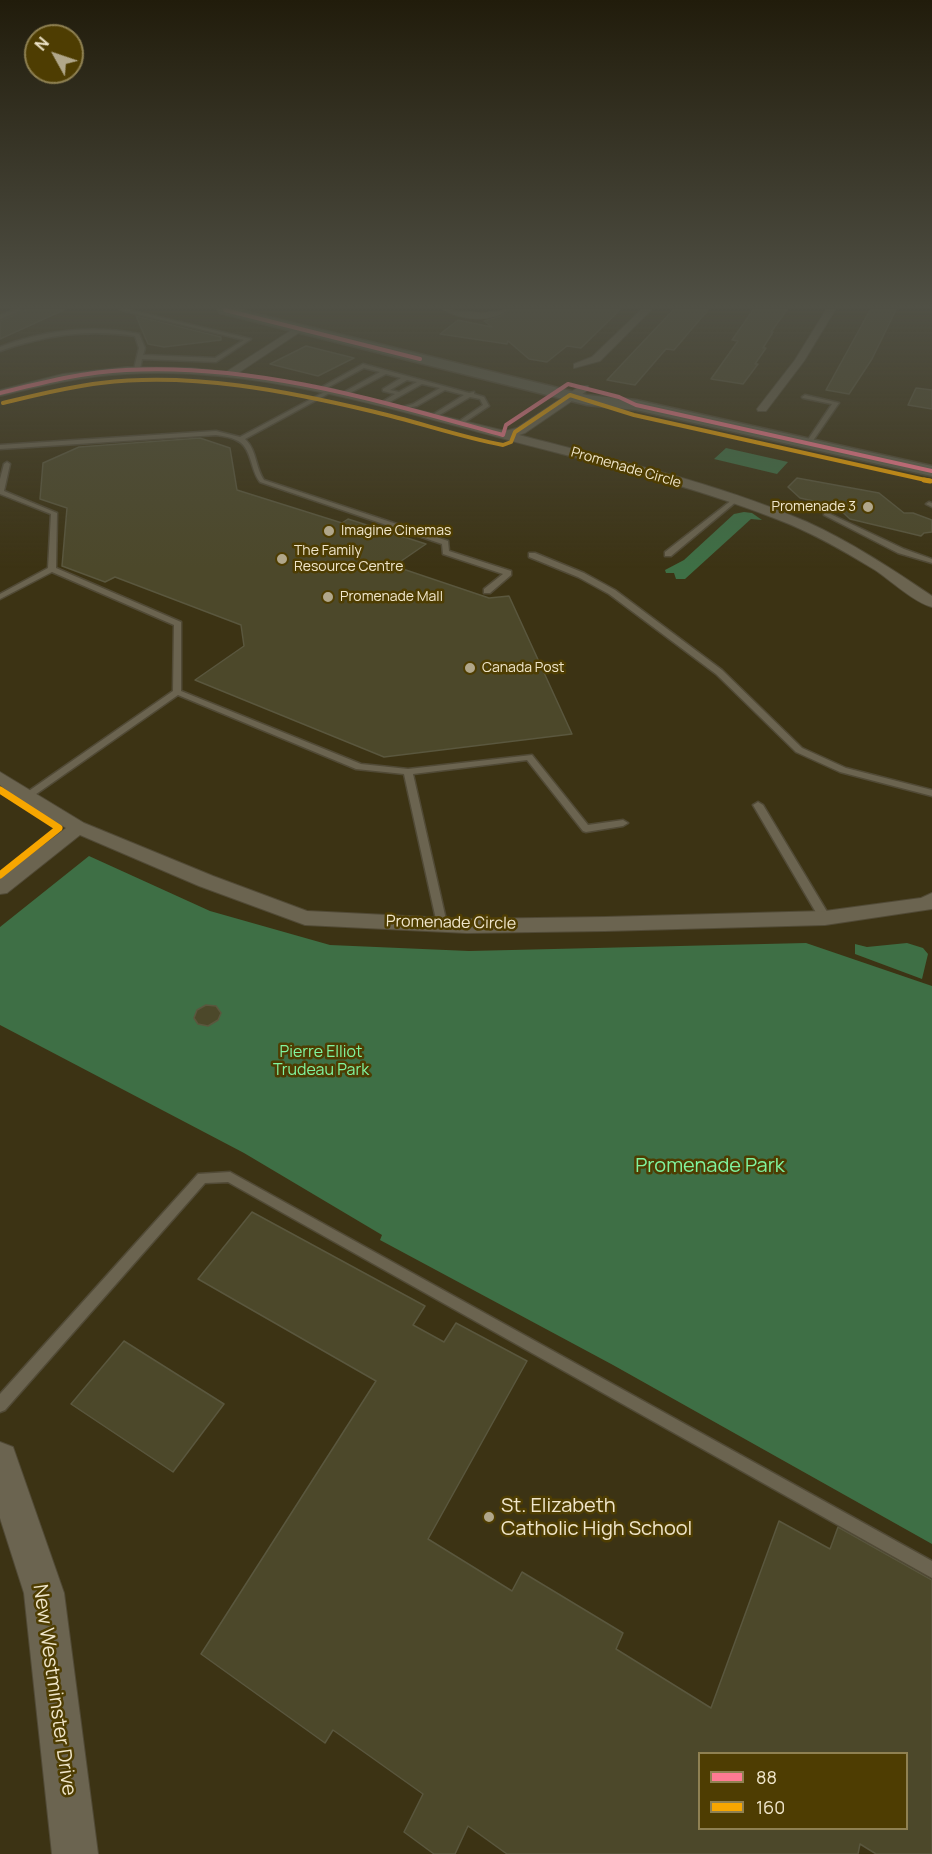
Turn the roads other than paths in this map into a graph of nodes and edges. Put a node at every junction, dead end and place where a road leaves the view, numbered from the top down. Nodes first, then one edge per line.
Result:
1 (315, 397) edge
2 (359, 397) edge
3 (396, 397) edge
4 (430, 397) edge
5 (466, 397) edge
6 (479, 397) edge
7 (558, 397) edge
8 (563, 397) edge
9 (587, 397) edge
10 (772, 397) edge
11 (805, 398) dead end
12 (384, 403) junction
13 (404, 408) junction
14 (762, 409) dead end
15 (434, 416) junction
16 (535, 421) junction
17 (460, 423) junction
18 (503, 435) junction
19 (241, 439) junction
20 (808, 444) junction
21 (0, 447) edge
22 (549, 447) junction
23 (7, 464) dead end
24 (932, 471) edge
25 (734, 501) junction
26 (826, 514) dead end
27 (668, 554) dead end
28 (531, 555) dead end
29 (932, 561) edge
30 (52, 569) junction
31 (487, 591) dead end
32 (0, 597) edge
33 (932, 603) edge
34 (177, 693) junction
35 (408, 772) junction
36 (0, 777) edge
37 (932, 793) edge
38 (26, 797) junction
39 (758, 805) dead end
40 (623, 823) dead end
41 (78, 828) junction
42 (0, 888) edge
43 (932, 900) edge
44 (825, 918) junction
45 (442, 924) junction
46 (0, 1405) edge
47 (0, 1460) edge
48 (932, 1570) edge
49 (75, 1854) edge

1 - 19 lane
2 - 12 street, Promenade Circle
3 - 12 lane
4 - 13 lane
5 - 15 lane
6 - 17 lane
7 - 18 street
8 - 16 street
9 - 20 main road
10 - 14 street
11 - 20 lane
12 - 13 street, Promenade Circle
13 - 15 street, Promenade Circle
15 - 17 street, Promenade Circle
16 - 18 street
16 - 22 street
17 - 18 street, Promenade Circle
18 - 22 street, Promenade Circle
19 - 21 lane
19 - 31 lane
20 - 24 main road
22 - 25 street, Promenade Circle
23 - 30 lane
25 - 27 lane
25 - 33 street, Promenade Circle
26 - 29 lane
28 - 37 lane
30 - 32 lane
30 - 34 lane
34 - 35 lane
34 - 38 lane
35 - 40 lane
35 - 45 lane
36 - 38 street, Promenade Circle
38 - 41 street, Promenade Circle
39 - 44 lane
41 - 42 street
41 - 45 street, Promenade Circle
43 - 44 street, Promenade Circle
44 - 45 street, Promenade Circle
46 - 48 lane
47 - 49 street, New Westminster Drive

